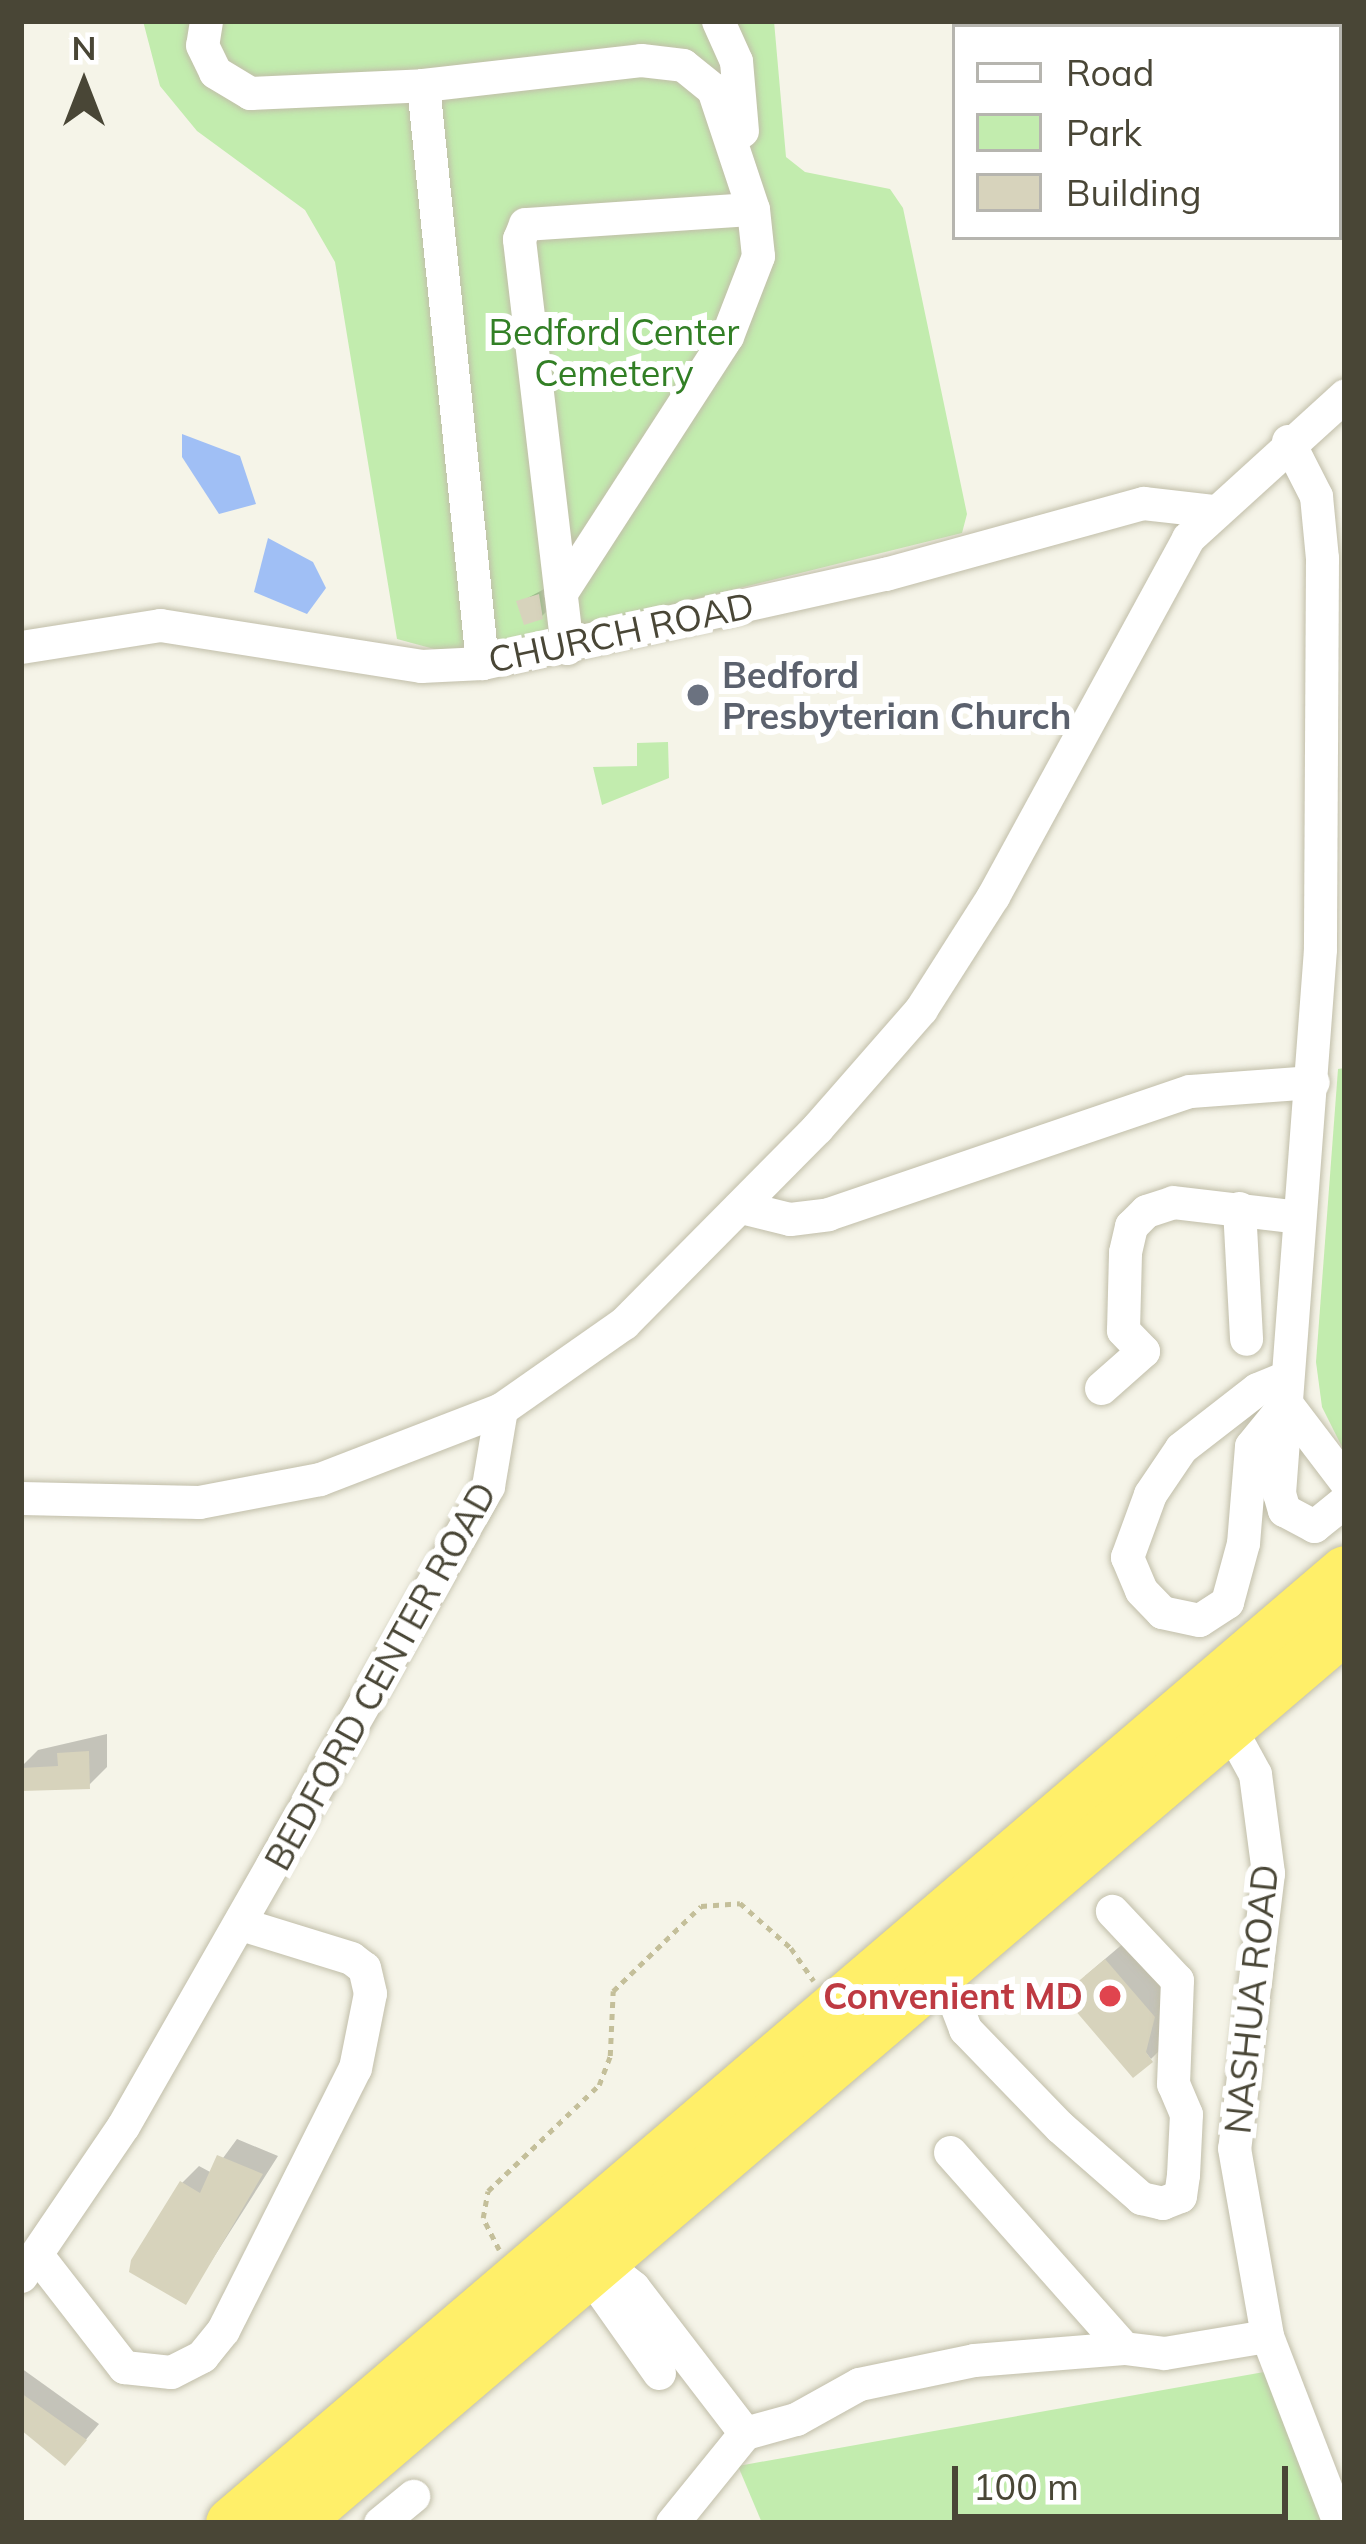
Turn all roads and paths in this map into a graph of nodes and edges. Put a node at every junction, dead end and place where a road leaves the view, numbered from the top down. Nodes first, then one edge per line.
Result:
1 (718, 21) edge
2 (202, 24) edge
3 (423, 85) junction
4 (736, 150) junction
5 (753, 209) junction
6 (1345, 395) edge
7 (1288, 441) junction
8 (1213, 511) junction
9 (560, 593) junction
10 (21, 647) edge
11 (567, 648) junction
12 (482, 663) junction
13 (1333, 679) edge
14 (1313, 1082) junction
15 (741, 1207) junction
16 (1239, 1208) junction
17 (1299, 1217) junction
18 (1246, 1339) dead end
19 (1101, 1388) dead end
20 (1283, 1395) junction
21 (501, 1409) junction
22 (1345, 1481) edge
23 (21, 1498) edge
24 (1345, 1501) edge
25 (1345, 1571) edge
26 (1345, 1627) edge
27 (1218, 1708) junction
28 (1112, 1911) dead end
29 (241, 1924) junction
30 (919, 1964) junction
31 (832, 2007) junction
32 (1238, 2111) junction
33 (1186, 2114) junction
34 (950, 2152) dead end
35 (587, 2260) junction
36 (29, 2265) edge
37 (520, 2279) junction
38 (1268, 2336) junction
39 (1124, 2348) junction
40 (745, 2433) junction
41 (413, 2496) dead end
42 (231, 2523) edge
43 (294, 2523) edge
44 (380, 2523) edge
45 (672, 2523) edge
46 (1339, 2523) edge

1 - 4 street
2 - 3 street
3 - 4 street
3 - 12 street
4 - 5 street
5 - 9 street
5 - 9 street
6 - 7 street
7 - 8 street
7 - 13 street
8 - 11 street, CHURCH ROAD
8 - 15 street
9 - 11 street
10 - 12 street, CHURCH ROAD
11 - 12 street, CHURCH ROAD
13 - 14 street
14 - 15 street
14 - 17 street
15 - 21 street
16 - 17 street
16 - 18 street
16 - 19 street
17 - 20 street
20 - 20 street
20 - 22 street
20 - 24 street
21 - 23 street
21 - 29 street, BEDFORD CENTER ROAD
25 - 27 highway
26 - 27 highway
27 - 30 highway
27 - 32 street, NASHUA ROAD
28 - 33 street
29 - 36 street, BEDFORD CENTER ROAD
29 - 36 street
30 - 31 highway
30 - 33 street
30 - 35 highway
31 - 35 highway
31 - 37 path
32 - 33 street
32 - 38 street, NASHUA ROAD
34 - 39 street
35 - 37 highway
35 - 40 street
35 - 43 highway
37 - 42 highway
38 - 39 street
38 - 46 street, NASHUA ROAD
39 - 40 street
40 - 45 street
41 - 44 street

